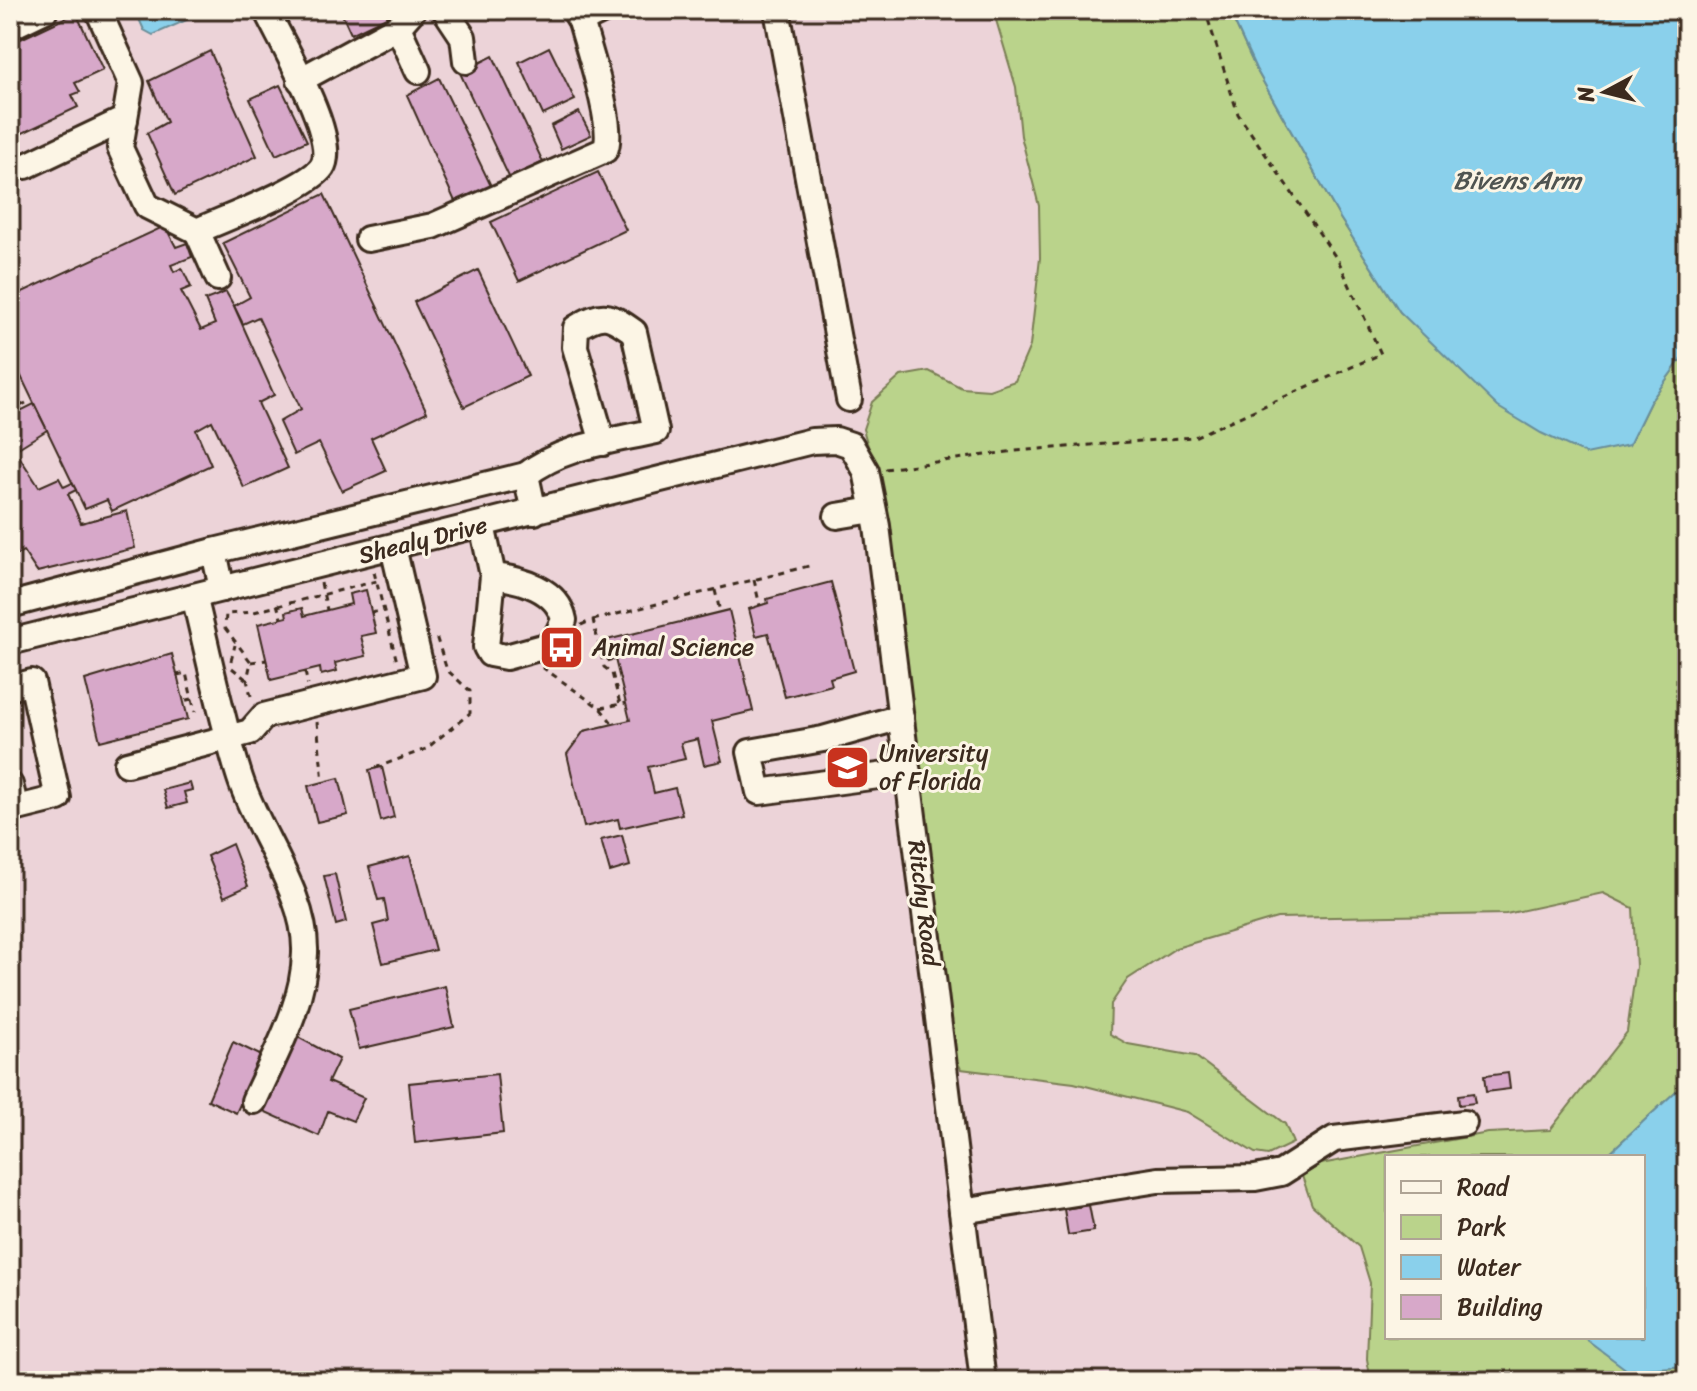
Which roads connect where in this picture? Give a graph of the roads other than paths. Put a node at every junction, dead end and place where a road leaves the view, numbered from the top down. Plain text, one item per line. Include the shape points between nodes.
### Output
1 (44, 10) edge
2 (98, 10) edge
3 (266, 10) edge
4 (445, 10) edge
5 (604, 10) edge
6 (777, 10) edge
7 (412, 15) edge
8 (578, 16) edge
9 (10, 27) edge
10 (466, 61) dead end
11 (418, 71) dead end
12 (300, 80) junction
13 (125, 119) junction
14 (26, 166) dead end
15 (197, 231) junction
16 (368, 239) dead end
17 (218, 278) dead end
18 (849, 399) dead end
19 (836, 440) joint
20 (603, 443) junction
21 (526, 475) junction
22 (873, 510) junction
23 (534, 512) junction
24 (837, 516) dead end
25 (482, 525) junction
26 (393, 547) junction
27 (214, 551) junction
28 (493, 576) junction
29 (222, 589) junction
30 (194, 596) junction
31 (10, 605) edge
32 (10, 642) edge
33 (10, 688) edge
34 (901, 717) junction
35 (230, 738) junction
36 (127, 764) dead end
37 (908, 772) junction
38 (10, 785) edge
39 (13, 809) edge
40 (254, 1101) dead end
41 (1464, 1123) dead end
42 (962, 1211) junction
43 (983, 1381) edge

1 - 9 street
2 - 13 street via 131,83
3 - 12 street
4 - 10 street via 463,37
5 - 8 street
6 - 18 street
7 - 11 street
7 - 12 street
8 - 16 street via 608,132 605,150 433,226
12 - 15 street via 327,143 321,168 302,183
13 - 14 street
13 - 15 street via 120,148 147,206
15 - 17 street
19 - 22 street, Ritchy Road via 851,445 866,471
19 - 23 street, Shealy Drive via 812,441
20 - 20 street via 656,431 634,332 613,316 594,317 576,328 575,347
20 - 21 street via 560,455
21 - 23 street
21 - 27 street
22 - 24 street
22 - 34 street, Ritchy Road
23 - 25 street, Shealy Drive
25 - 26 street, Shealy Drive
25 - 28 street
26 - 29 street, Shealy Drive
26 - 35 street via 423,676 264,716 250,732
27 - 29 street
27 - 31 street
28 - 28 street via 486,647 490,654 506,657 553,644 572,613 522,580
29 - 30 street, Shealy Drive
30 - 32 street, Shealy Drive
30 - 35 street
33 - 39 street via 32,682 58,798
34 - 37 street, Ritchy Road
34 - 37 street via 750,752 759,792
35 - 36 street
35 - 40 street via 256,821 301,911 305,951 295,1007
37 - 42 street, Ritchy Road
38 - 39 street
41 - 42 street via 1334,1139 1281,1173 1255,1178 1158,1180
42 - 43 street, Ritchy Road

